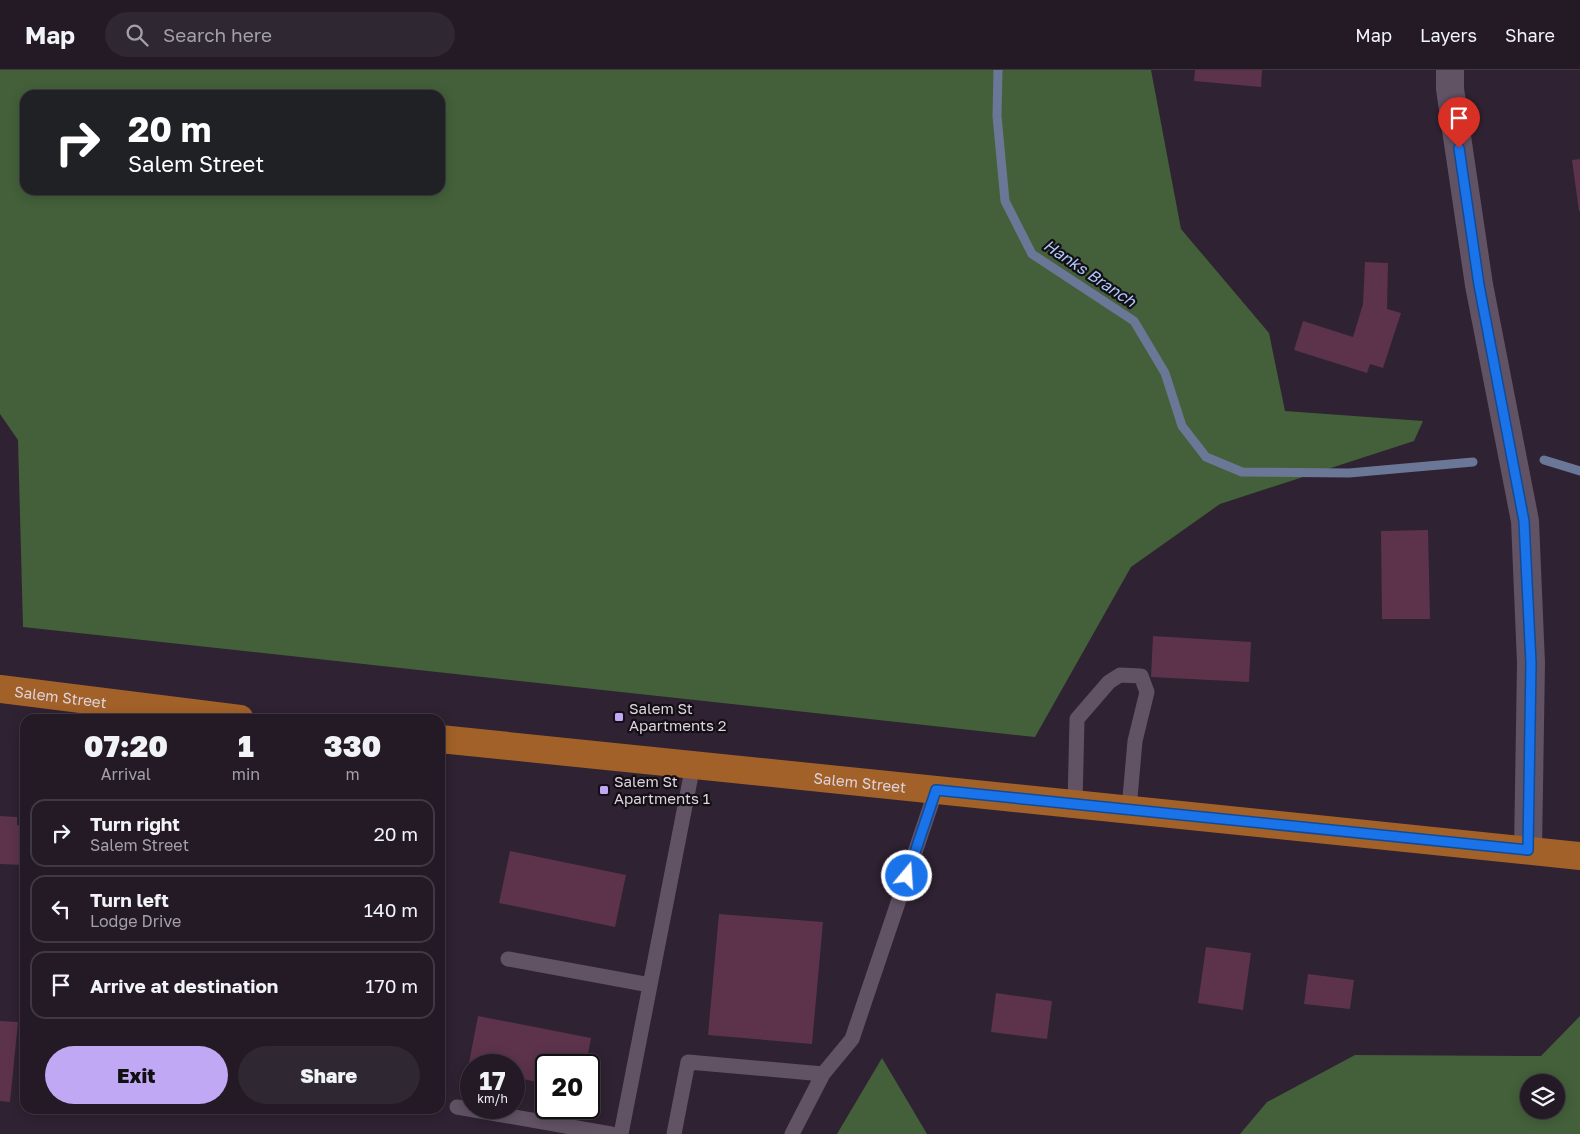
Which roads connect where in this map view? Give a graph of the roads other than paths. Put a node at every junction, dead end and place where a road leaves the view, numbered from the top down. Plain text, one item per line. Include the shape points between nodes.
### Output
1 (1450, 70) edge
2 (0, 689) edge
3 (200, 714) edge
4 (445, 740) edge
5 (693, 765) junction
6 (936, 790) junction
7 (1075, 804) junction
8 (1129, 809) junction
9 (1528, 850) junction
10 (1580, 856) edge
11 (508, 959) dead end
12 (650, 985) junction
13 (823, 1074) junction
14 (456, 1107) dead end
15 (611, 1134) edge
16 (621, 1134) edge
17 (674, 1134) edge
18 (792, 1134) edge

1 - 9 street via 1450,89 1479,285 1524,521 1531,663
2 - 3 main road, Salem Street
4 - 5 main road, Salem Street
5 - 6 main road, Salem Street
5 - 12 lane
6 - 7 main road, Salem Street
6 - 13 lane via 852,1039
7 - 8 main road, Salem Street
7 - 8 lane via 1077,719 1109,682 1120,675 1141,676 1147,692 1135,741
8 - 9 main road, Salem Street
9 - 10 main road, Salem Street
11 - 12 lane
12 - 16 lane
13 - 17 lane via 688,1062
13 - 18 lane
14 - 15 lane

